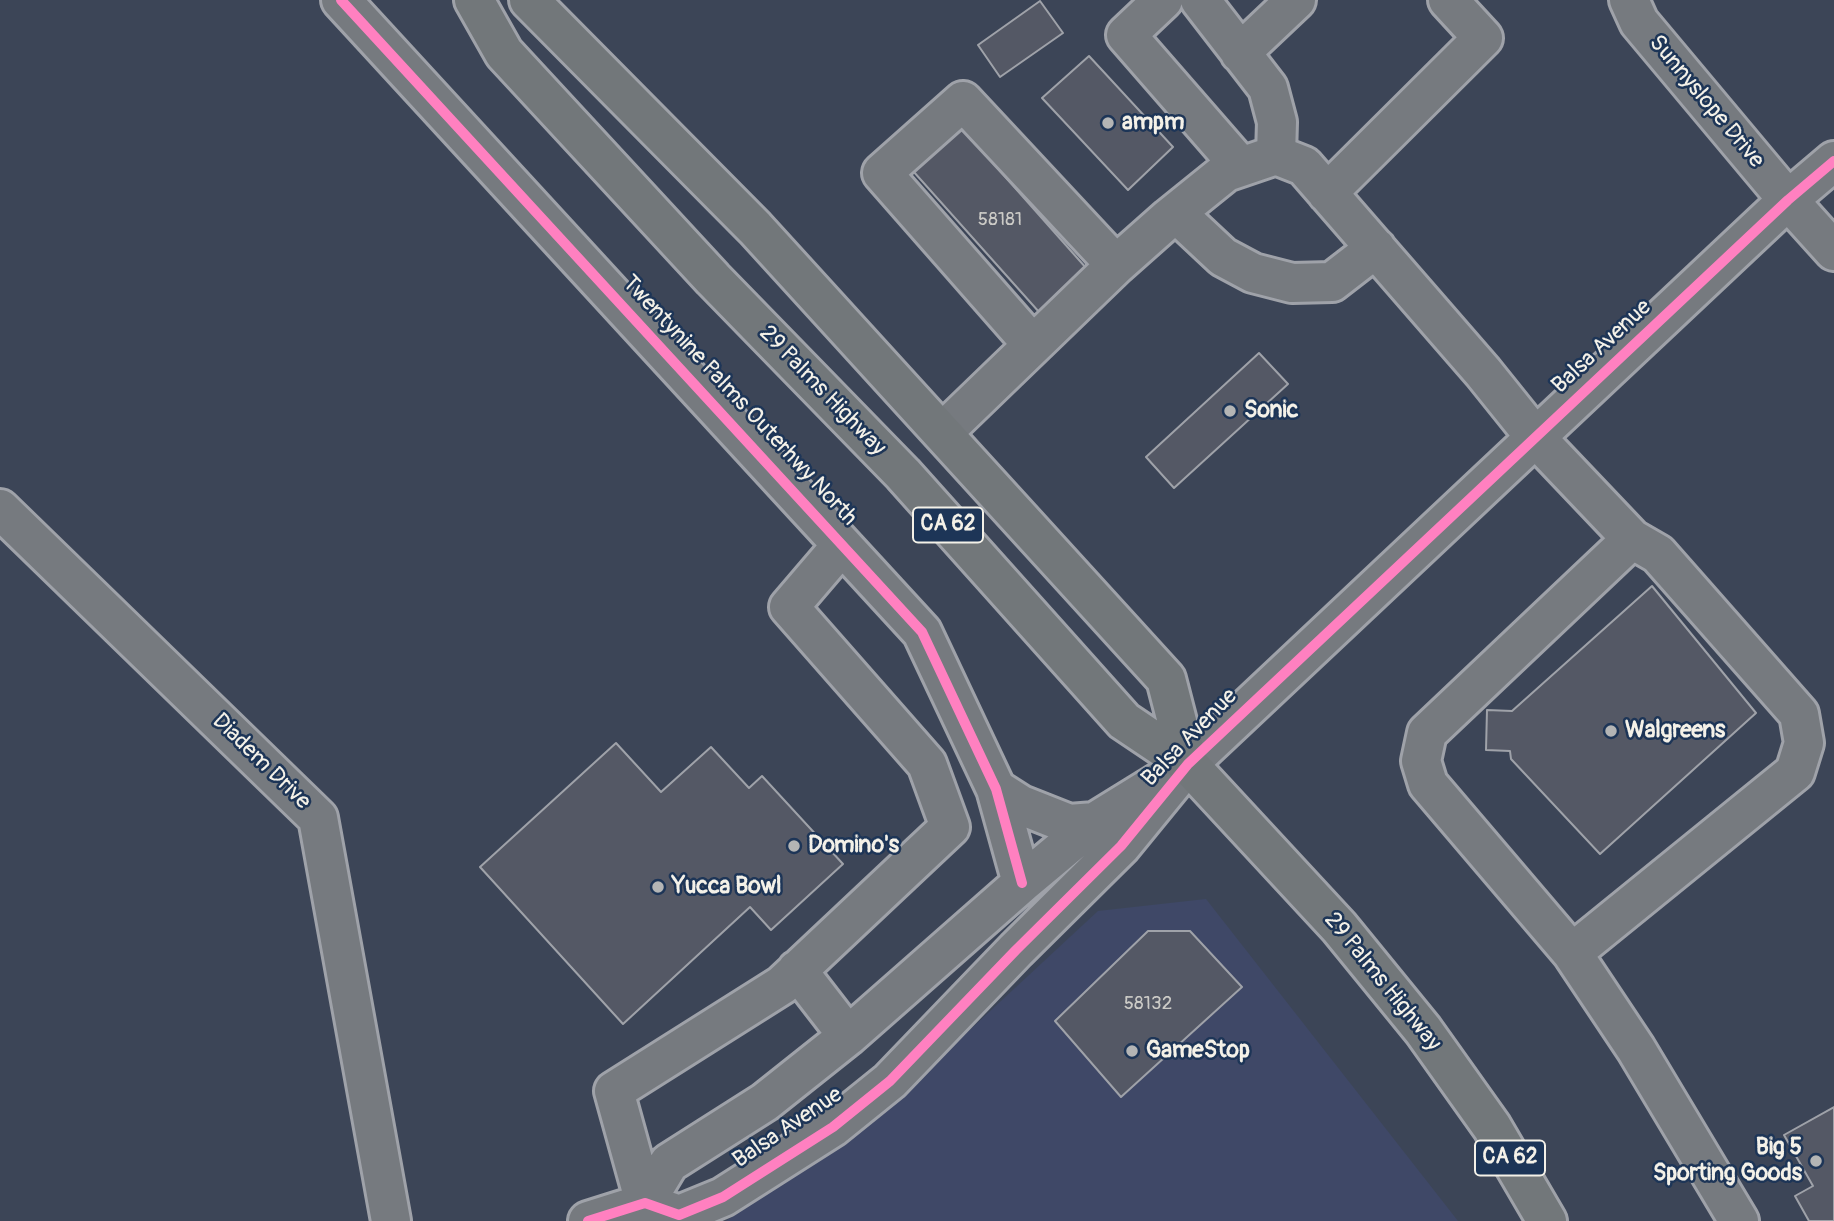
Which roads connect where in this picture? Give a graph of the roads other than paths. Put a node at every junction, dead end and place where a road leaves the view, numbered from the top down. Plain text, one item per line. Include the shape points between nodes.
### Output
1 (341, 0) edge
2 (474, 0) edge
3 (529, 0) edge
4 (1163, 0) edge
5 (1200, 0) edge
6 (1296, 0) edge
7 (1448, 0) edge
8 (1629, 0) edge
9 (1240, 53) junction
10 (1259, 161) junction
11 (1834, 161) edge
12 (1327, 193) junction
13 (1788, 200) junction
14 (1176, 213) junction
15 (1376, 248) junction
16 (1834, 251) edge
17 (1116, 265) junction
18 (1033, 345) junction
19 (943, 432) junction
20 (1536, 438) junction
21 (0, 509) edge
22 (1632, 539) junction
23 (842, 545) junction
24 (1188, 764) junction
25 (996, 789) junction
26 (1095, 822) junction
27 (1022, 883) junction
28 (1572, 953) junction
29 (797, 970) junction
30 (848, 1037) junction
31 (645, 1203) junction
32 (391, 1221) edge
33 (588, 1221) edge
34 (1547, 1221) edge
35 (1739, 1221) edge

1 - 23 street, Twentynine Palms Outerhwy North
2 - 24 main road, 29 Palms Highway / CA 62 via 504,53 902,474 1124,721
3 - 19 main road, 29 Palms Highway / CA 62 via 755,228
4 - 10 street via 1126,35
5 - 9 street
6 - 9 street
7 - 12 street via 1483,38
8 - 13 street, Sunnyslope Drive via 1639,22
9 - 10 street via 1268,88 1277,122
10 - 12 street via 1304,166
10 - 14 street via 1226,172
11 - 13 street, Balsa Avenue
12 - 15 street
13 - 16 street
13 - 20 street, Balsa Avenue
14 - 15 street via 1223,257 1292,284 1332,282
14 - 17 street
15 - 20 street
17 - 18 street
17 - 18 street via 963,100 882,173
18 - 19 street
19 - 24 main road, 29 Palms Highway / CA 62 via 1166,679
20 - 22 street
20 - 24 street, Balsa Avenue
21 - 32 street, Diadem Drive via 318,818
22 - 28 street via 1427,733 1421,761 1427,784
22 - 28 street via 1658,554 1798,714 1804,743 1795,772
23 - 25 street, Twentynine Palms Outerhwy North via 922,632
23 - 29 street via 789,607 927,764 950,827
24 - 26 street, Balsa Avenue
24 - 31 street, Balsa Avenue via 1121,846 890,1081 833,1126 723,1197 679,1215
24 - 34 main road, 29 Palms Highway / CA 62 via 1339,927 1423,1030 1492,1127
25 - 26 street via 1021,805 1069,824
25 - 27 street, Twentynine Palms Outerhwy North
26 - 27 street, Balsa Avenue
27 - 30 street, Balsa Avenue
28 - 35 street via 1636,1049
29 - 30 street
29 - 31 street via 782,985 614,1091
30 - 31 street, Balsa Avenue via 765,1102 669,1163
31 - 33 street

